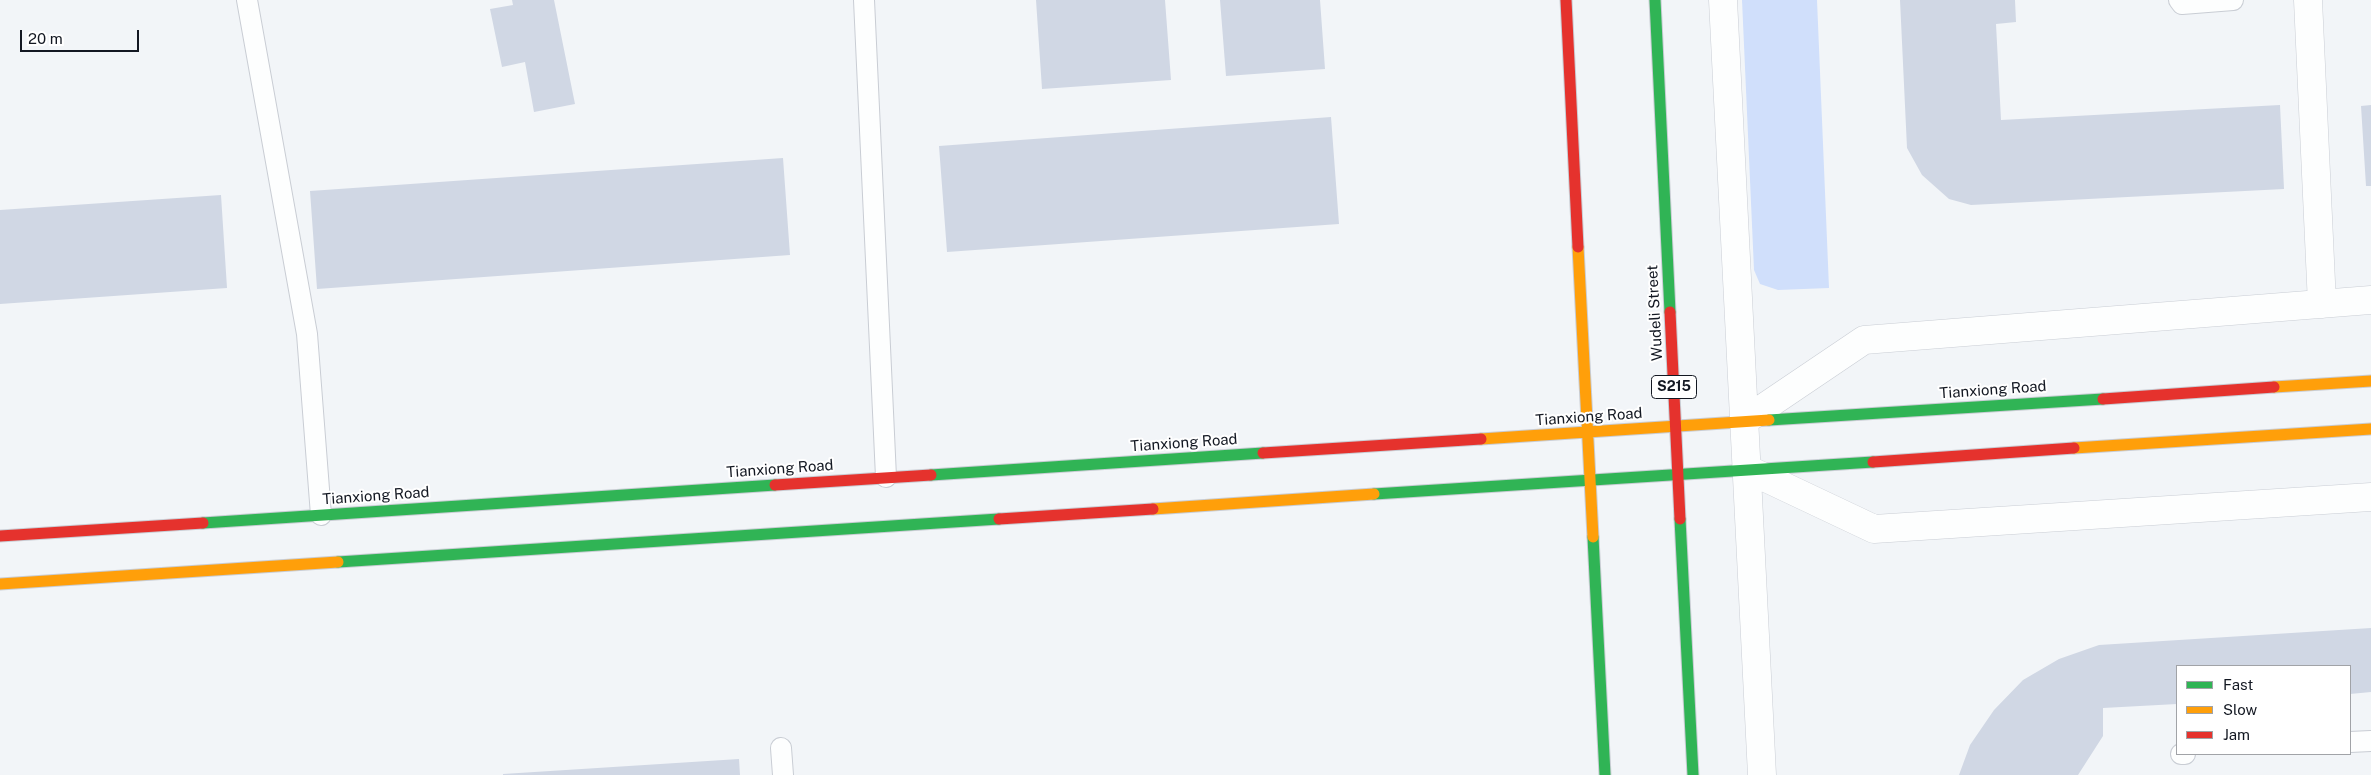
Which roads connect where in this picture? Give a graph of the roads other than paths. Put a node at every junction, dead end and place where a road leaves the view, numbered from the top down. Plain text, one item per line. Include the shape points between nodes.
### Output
1 (246, 0) edge
2 (864, 0) edge
3 (1566, 0) edge
4 (1655, 0) edge
5 (1723, 0) edge
6 (2179, 0) edge
7 (2233, 0) edge
8 (2308, 0) edge
9 (2371, 300) edge
10 (2322, 304) junction
11 (2371, 381) edge
12 (1744, 421) junction
13 (1676, 426) junction
14 (2371, 429) edge
15 (1587, 432) junction
16 (1747, 469) junction
17 (1678, 474) junction
18 (886, 478) junction
19 (1590, 480) junction
20 (2371, 497) edge
21 (321, 515) junction
22 (0, 536) edge
23 (0, 584) edge
24 (2371, 741) edge
25 (2351, 742) edge
26 (781, 748) dead end
27 (783, 775) edge
28 (1604, 775) edge
29 (1693, 775) edge
30 (1762, 775) edge

1 - 21 lane via 307,334
2 - 18 lane
3 - 15 main road
4 - 13 main road, Wudeli Street / S215
5 - 12 street
6 - 7 lane via 2182,4
8 - 10 street
9 - 10 street
10 - 12 street via 1864,340
11 - 12 main road, Tianxiong Road
12 - 13 main road, Tianxiong Road
12 - 16 street
13 - 15 main road, Tianxiong Road
13 - 17 main road, Wudeli Street / S215
14 - 16 main road
15 - 18 main road, Tianxiong Road
15 - 19 main road
16 - 17 main road
16 - 20 street via 1874,529
16 - 30 street
17 - 19 main road
17 - 29 main road, Wudeli Street / S215
18 - 21 main road, Tianxiong Road
19 - 23 main road
19 - 28 main road
21 - 22 main road, Tianxiong Road
24 - 25 lane
26 - 27 lane

